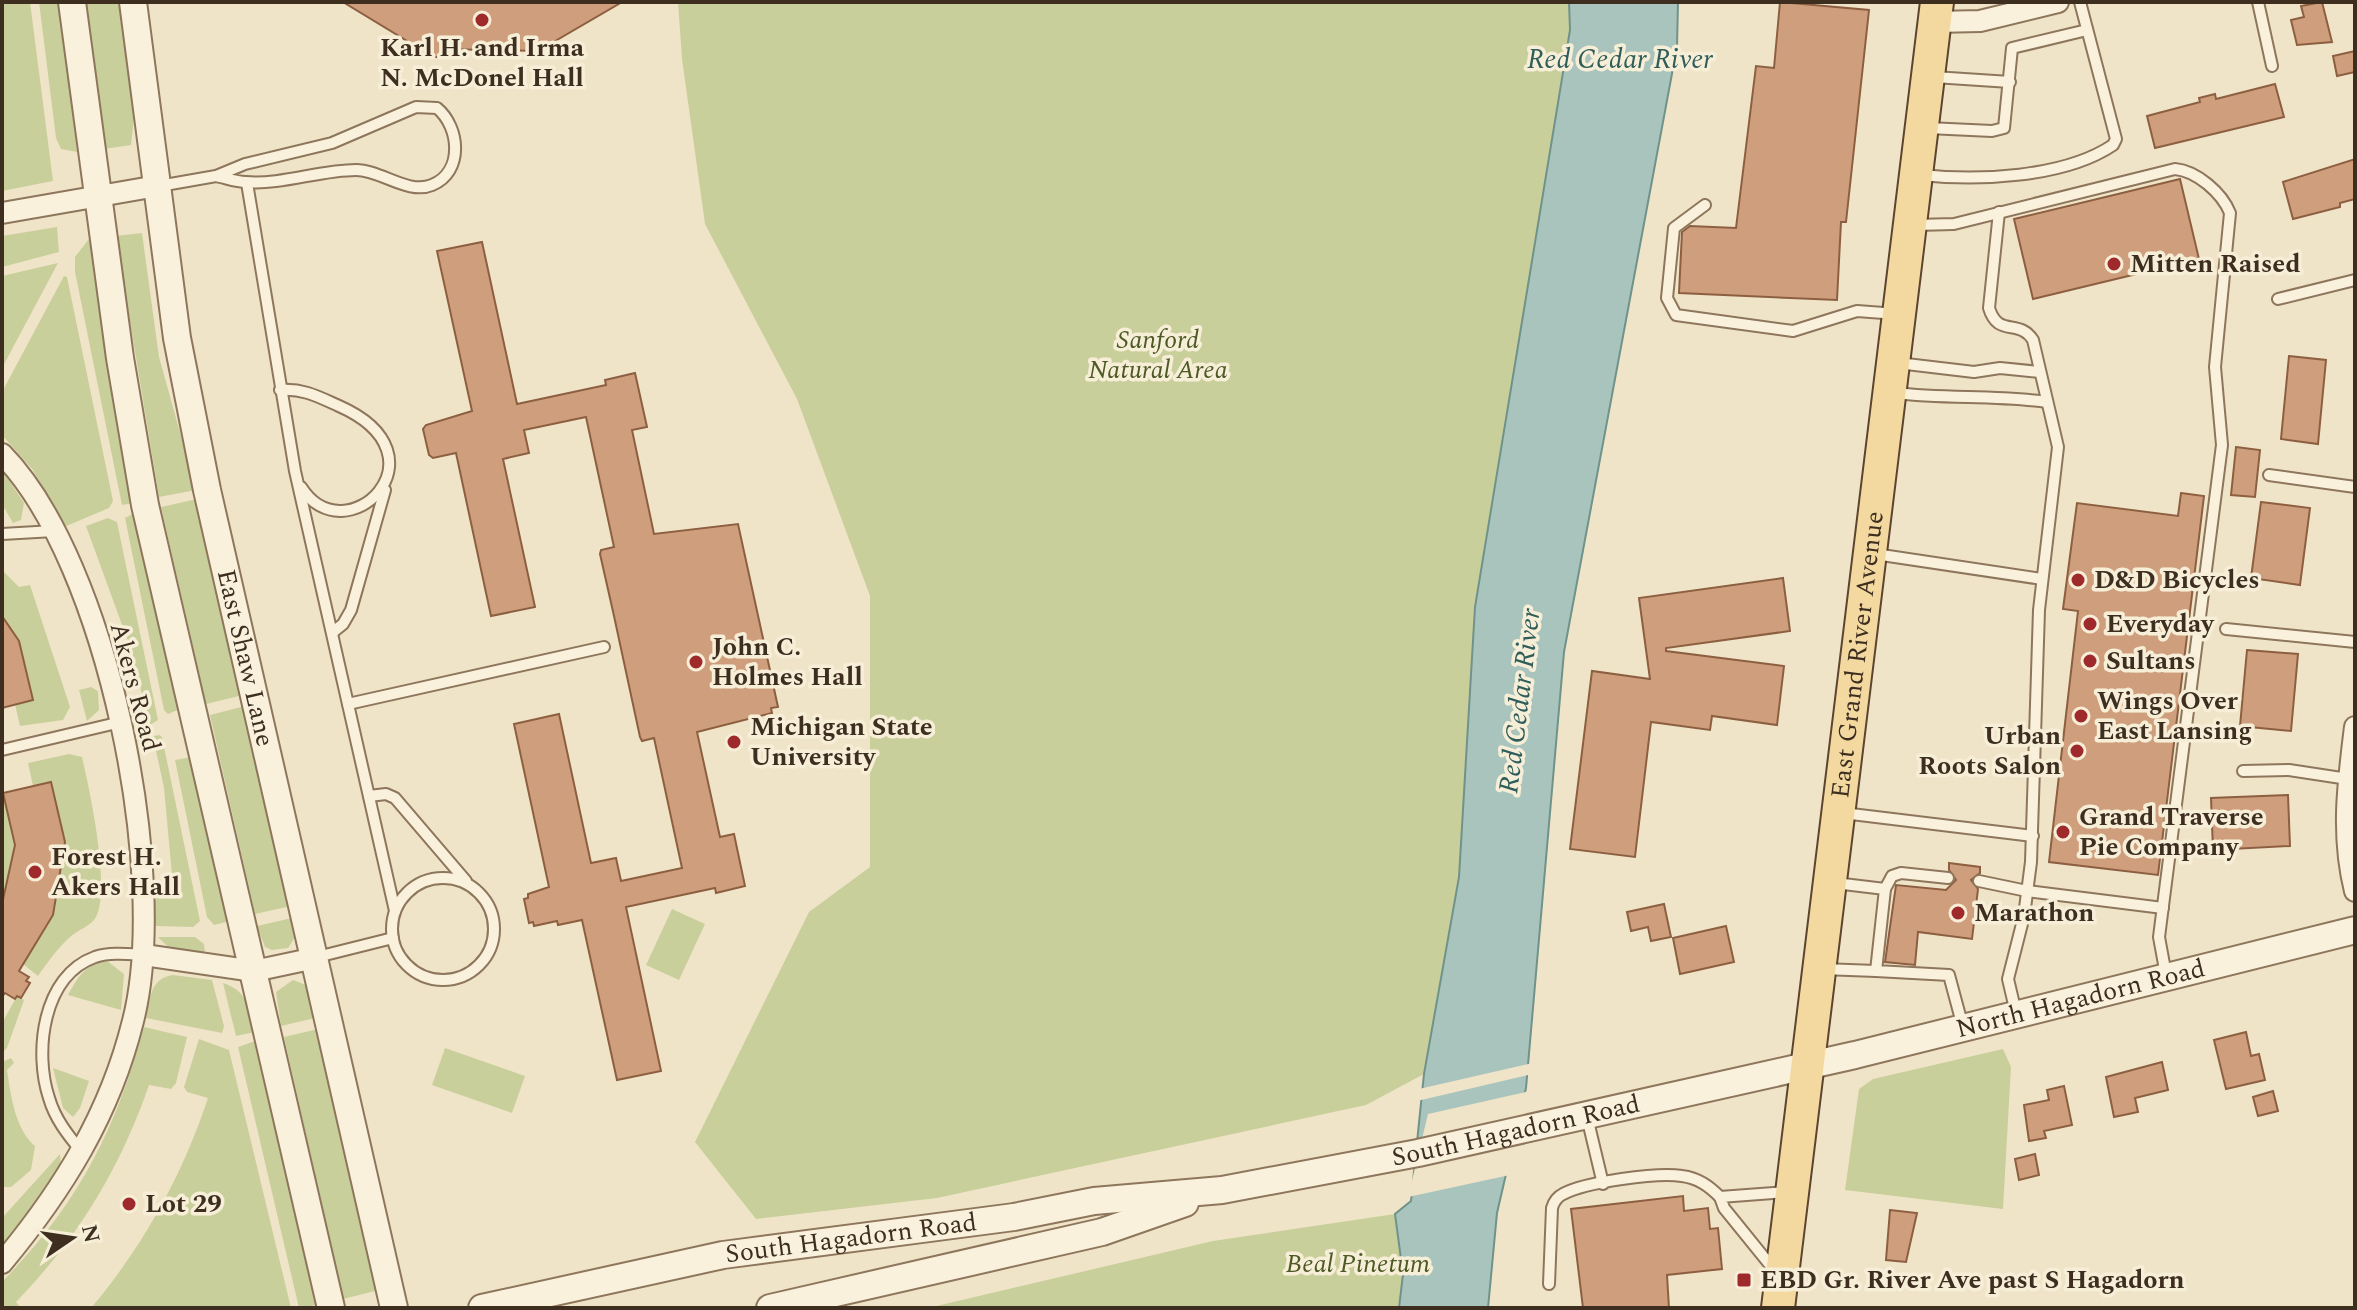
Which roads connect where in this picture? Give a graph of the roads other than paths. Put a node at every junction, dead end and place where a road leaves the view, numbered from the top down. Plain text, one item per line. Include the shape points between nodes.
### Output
1 (72, 2) edge
2 (133, 2) edge
3 (2058, 2) edge
4 (2080, 2) edge
5 (2258, 2) edge
6 (1936, 12) edge
7 (2087, 30) junction
8 (2272, 66) dead end
9 (1928, 77) junction
10 (2010, 82) junction
11 (1922, 127) junction
12 (1916, 175) junction
13 (216, 176) junction
14 (247, 183) junction
15 (157, 186) junction
16 (97, 193) junction
17 (1705, 205) dead end
18 (1999, 212) junction
19 (2, 213) edge
20 (1910, 224) junction
21 (2355, 280) edge
22 (2278, 299) dead end
23 (1899, 314) junction
24 (2040, 372) junction
25 (1891, 378) junction
26 (280, 390) junction
27 (2047, 402) junction
28 (2, 454) edge
29 (295, 471) junction
30 (2269, 475) dead end
31 (389, 476) junction
32 (2355, 487) edge
33 (54, 531) junction
34 (2, 534) edge
35 (1869, 553) junction
36 (2042, 579) junction
37 (2226, 629) dead end
38 (333, 632) junction
39 (2355, 642) edge
40 (604, 647) dead end
41 (348, 704) junction
42 (121, 722) junction
43 (2355, 727) edge
44 (2, 750) edge
45 (2243, 771) dead end
46 (2348, 779) junction
47 (369, 796) junction
48 (1837, 812) junction
49 (2033, 836) junction
50 (1948, 878) dead end
51 (1979, 881) dead end
52 (1829, 882) junction
53 (468, 883) junction
54 (1885, 889) junction
55 (2027, 891) junction
56 (2355, 891) edge
57 (2163, 908) junction
58 (395, 911) junction
59 (2355, 930) edge
60 (393, 938) junction
61 (144, 955) junction
62 (315, 958) junction
63 (1818, 969) junction
64 (254, 971) junction
65 (1876, 971) junction
66 (2166, 977) junction
67 (2016, 1015) junction
68 (1963, 1028) junction
69 (1807, 1066) junction
70 (1587, 1115) junction
71 (82, 1153) junction
72 (1603, 1184) junction
73 (1222, 1190) junction
74 (1793, 1191) junction
75 (1720, 1197) junction
76 (2, 1263) edge
77 (1549, 1284) dead end
78 (1780, 1294) edge
79 (331, 1308) edge
80 (394, 1308) edge
81 (482, 1308) edge
82 (770, 1308) edge

1 - 16 street
2 - 15 street, East Shaw Lane
3 - 6 street via 1980,21
4 - 7 lane
5 - 8 lane
6 - 9 main road, East Grand River Avenue
7 - 10 lane via 2012,48
7 - 12 lane via 2116,139 2113,145 2045,170 1960,179
9 - 10 lane
9 - 11 main road, East Grand River Avenue
10 - 11 lane via 2004,128
11 - 12 main road, East Grand River Avenue
12 - 20 main road, East Grand River Avenue
13 - 14 lane
13 - 14 lane via 341,140 416,107 437,108 453,130 454,159 431,186 412,187 357,170
13 - 15 lane
14 - 26 lane
15 - 16 street
15 - 62 street, East Shaw Lane via 177,338 207,490
16 - 19 street
16 - 64 street via 145,505
17 - 23 lane via 1674,228 1667,298 1676,315 1793,331 1857,311
18 - 20 lane via 1944,226
18 - 24 lane via 1989,308 1999,325 2028,332
18 - 57 lane via 2175,169 2197,176 2230,213 2215,367 2222,445
20 - 23 main road, East Grand River Avenue
21 - 22 lane
23 - 25 main road, East Grand River Avenue
24 - 25 lane via 2000,368
24 - 27 lane
25 - 27 lane via 1983,399
25 - 35 main road, East Grand River Avenue
26 - 29 lane
26 - 31 lane via 305,391 372,424 389,450
27 - 36 lane via 2058,447
28 - 33 street, Akers Road via 36,495
29 - 31 lane via 312,501 345,511 377,496
29 - 38 lane
30 - 32 lane
31 - 38 lane via 351,610
33 - 34 lane
33 - 42 street, Akers Road via 94,629
35 - 36 lane
35 - 48 main road, East Grand River Avenue
36 - 49 lane
37 - 39 lane
38 - 41 lane
40 - 41 lane
41 - 47 lane
42 - 44 lane
42 - 61 street, Akers Road via 139,828
43 - 46 street
45 - 46 lane via 2289,770
46 - 56 street via 2345,840
47 - 53 lane via 395,798
47 - 58 lane
48 - 49 lane
48 - 52 main road, East Grand River Avenue
49 - 55 lane
50 - 54 lane via 1901,873 1892,876
51 - 55 lane
52 - 54 lane
52 - 63 main road, East Grand River Avenue
53 - 58 lane via 431,878 409,890
53 - 60 lane via 489,903 495,925 491,949 476,968 454,979 430,979 401,959
54 - 65 lane
55 - 57 lane
55 - 67 lane via 2008,979
57 - 66 lane via 2159,937
58 - 60 lane
59 - 66 street, North Hagadorn Road
60 - 62 lane
61 - 64 street
61 - 71 street, Akers Road via 124,1056
61 - 71 lane via 111,954 84,962 64,982 46,1023 42,1063 50,1101
62 - 64 street
62 - 80 street, East Shaw Lane
63 - 65 lane
63 - 69 main road, East Grand River Avenue
64 - 79 street
65 - 68 lane via 1949,975
66 - 67 street, North Hagadorn Road
67 - 68 street, North Hagadorn Road
68 - 69 street, North Hagadorn Road
69 - 70 street, South Hagadorn Road
69 - 74 main road, East Grand River Avenue
70 - 72 lane
70 - 73 street, South Hagadorn Road
71 - 76 street, Akers Road
72 - 75 lane via 1682,1175 1706,1183
72 - 77 lane via 1555,1199
73 - 81 street, South Hagadorn Road via 1094,1201 1014,1217 723,1255
73 - 82 street, South Hagadorn Road via 1102,1232
74 - 75 lane
74 - 78 main road, East Grand River Avenue
75 - 78 lane

